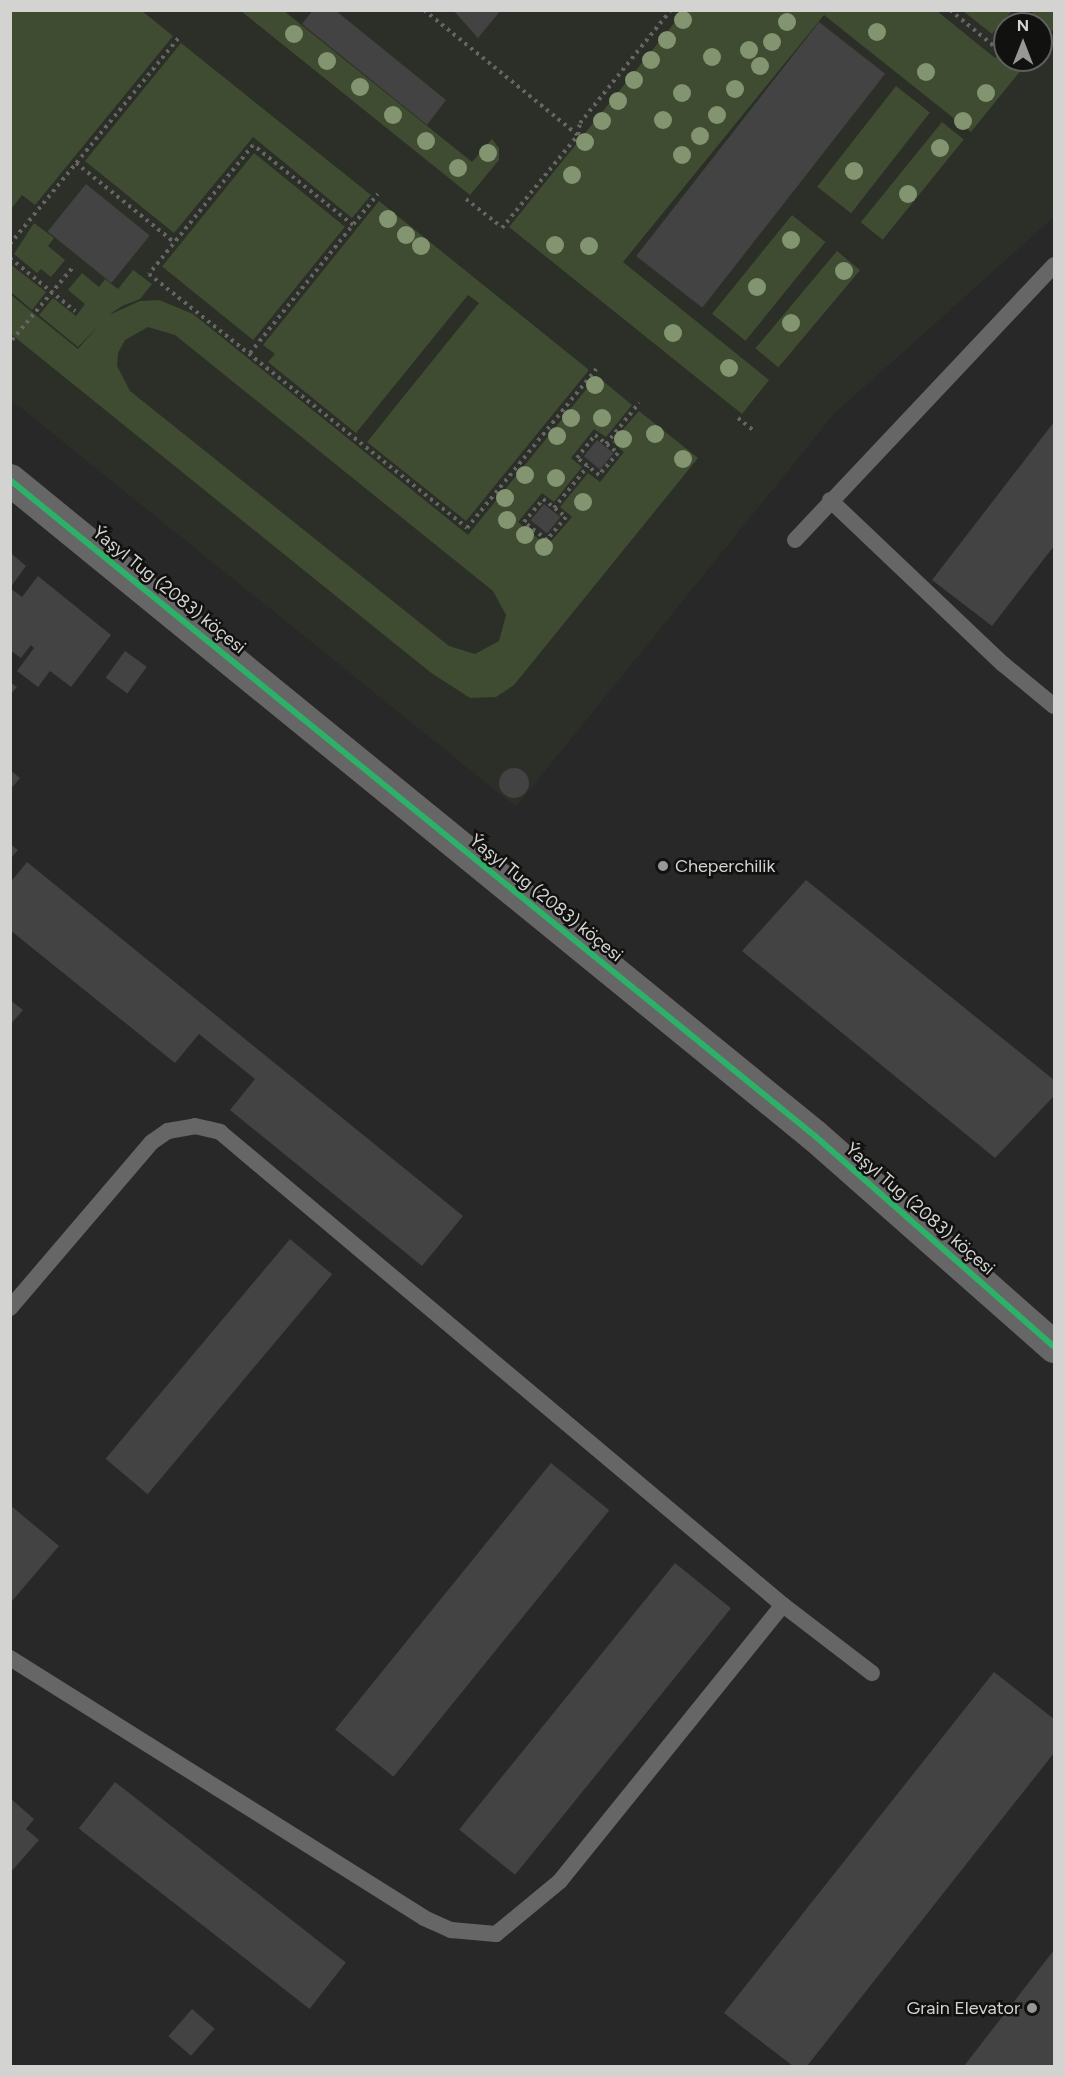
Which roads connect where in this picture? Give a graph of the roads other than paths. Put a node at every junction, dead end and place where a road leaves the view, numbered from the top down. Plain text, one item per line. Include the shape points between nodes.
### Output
1 (1054, 265) edge
2 (10, 480) edge
3 (831, 500) junction
4 (795, 540) dead end
5 (1054, 706) edge
6 (10, 1308) edge
7 (1054, 1347) edge
8 (783, 1605) junction
9 (10, 1658) edge
10 (872, 1672) dead end

1 - 3 lane
2 - 7 street, Ýaşyl Tug (2083) köçesi via 815,1137
3 - 4 lane
3 - 5 lane via 1003,664
6 - 8 lane via 152,1142 168,1131 195,1126 220,1132
8 - 9 lane via 560,1881 496,1934 451,1930 424,1918
8 - 10 lane

